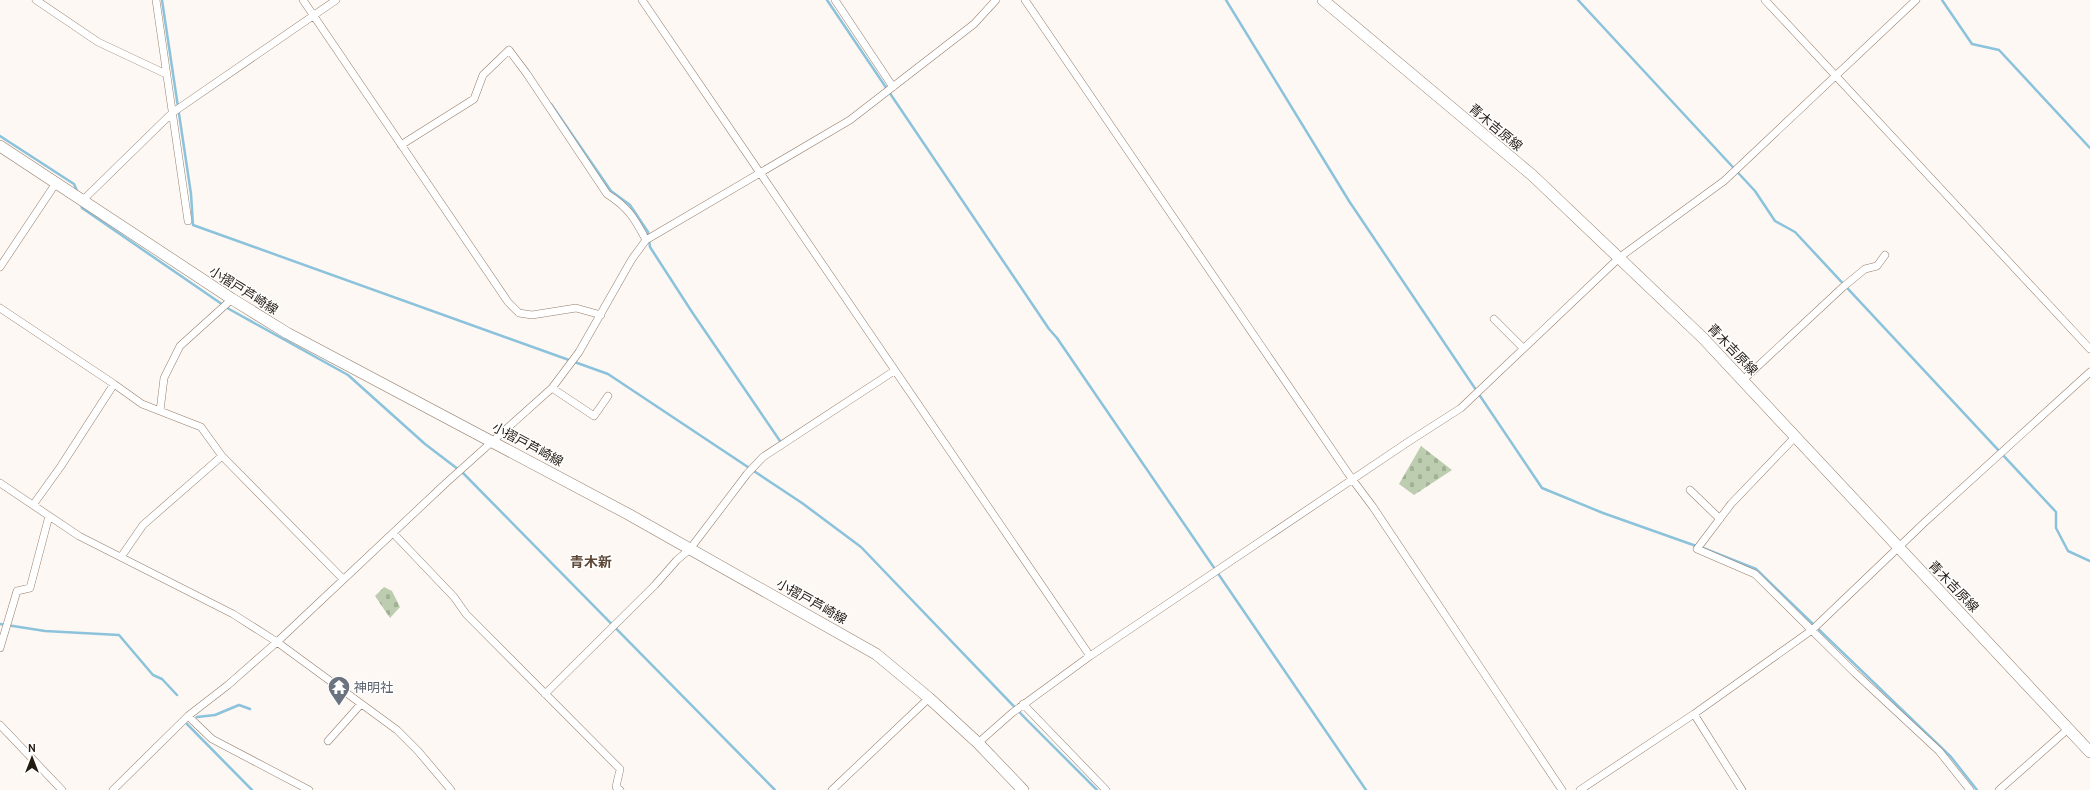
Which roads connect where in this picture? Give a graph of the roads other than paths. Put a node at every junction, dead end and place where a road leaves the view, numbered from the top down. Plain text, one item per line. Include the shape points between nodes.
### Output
1 (36, 0) edge
2 (156, 0) edge
3 (303, 0) edge
4 (336, 0) edge
5 (642, 0) edge
6 (834, 0) edge
7 (996, 0) edge
8 (1025, 0) edge
9 (1323, 0) edge
10 (1765, 0) edge
11 (1916, 0) edge
12 (313, 15) junction
13 (166, 74) junction
14 (1836, 75) junction
15 (894, 87) junction
16 (172, 113) junction
17 (401, 145) junction
18 (0, 146) edge
19 (760, 172) junction
20 (56, 183) junction
21 (83, 200) junction
22 (188, 221) dead end
23 (646, 240) junction
24 (1885, 255) dead end
25 (1620, 257) junction
26 (0, 266) edge
27 (232, 300) junction
28 (0, 308) edge
29 (601, 315) junction
30 (1494, 319) dead end
31 (1523, 348) junction
32 (2090, 349) edge
33 (894, 371) junction
34 (2090, 372) edge
35 (1743, 380) junction
36 (114, 384) junction
37 (552, 388) junction
38 (608, 396) dead end
39 (160, 411) junction
40 (1796, 436) junction
41 (492, 441) junction
42 (222, 456) junction
43 (1352, 479) junction
44 (0, 483) edge
45 (1690, 490) dead end
46 (32, 505) junction
47 (49, 516) junction
48 (1720, 519) junction
49 (393, 533) junction
50 (1898, 548) junction
51 (690, 549) junction
52 (121, 557) junction
53 (343, 579) junction
54 (1812, 630) junction
55 (277, 642) junction
56 (0, 648) edge
57 (1090, 656) junction
58 (545, 694) junction
59 (929, 698) junction
60 (361, 704) junction
61 (1023, 704) junction
62 (1694, 714) junction
63 (188, 716) junction
64 (0, 725) edge
65 (2068, 729) junction
66 (328, 741) dead end
67 (978, 743) junction
68 (2090, 752) edge
69 (447, 789) edge
70 (62, 790) edge
71 (113, 790) edge
72 (309, 790) edge
73 (620, 790) edge
74 (832, 790) edge
75 (1023, 790) edge
76 (1106, 790) edge
77 (1562, 790) edge
78 (1580, 790) edge
79 (1742, 790) edge
80 (1970, 790) edge
81 (1999, 790) edge

1 - 13 street via 98,42
2 - 13 street
3 - 12 street
4 - 12 street
5 - 19 street
6 - 15 street
7 - 15 street via 974,24
8 - 43 street
9 - 25 main road, 青木吉原線 via 1532,175
10 - 14 street
11 - 14 street
12 - 16 street
12 - 17 street
13 - 16 street
14 - 25 street via 1724,181
14 - 32 street
15 - 19 street via 850,120
16 - 21 street
16 - 22 street
17 - 23 street via 474,99 483,75 509,50 607,194 632,214
17 - 29 street via 508,302 519,313 532,315 576,308
18 - 20 main road, 小摺戸芦崎線
19 - 23 street
19 - 33 street
20 - 21 main road, 小摺戸芦崎線
20 - 26 street
21 - 27 main road, 小摺戸芦崎線
23 - 29 street via 632,259
24 - 35 street via 1877,266 1865,269 1843,287
25 - 31 street
25 - 35 main road, 青木吉原線
27 - 39 street via 180,346 164,378
27 - 41 main road, 小摺戸芦崎線 via 287,333
28 - 36 street
29 - 37 street via 579,352
30 - 31 street
31 - 43 street via 1461,408
33 - 51 street via 763,457
33 - 57 street
34 - 50 street
35 - 40 main road, 青木吉原線
36 - 39 street via 142,404
36 - 46 street via 61,466
37 - 38 street via 594,416
37 - 41 street
39 - 42 street via 201,427
40 - 48 street via 1731,504
40 - 50 main road, 青木吉原線
41 - 49 street
41 - 51 main road, 小摺戸芦崎線
42 - 52 street via 143,525
42 - 53 street
43 - 57 street
43 - 77 street
44 - 46 street
45 - 48 street
46 - 47 street
47 - 52 street via 79,536
47 - 56 street via 30,588 17,591
48 - 54 street via 1697,549 1755,574
49 - 53 street
49 - 58 street via 454,597 466,614
50 - 54 street
50 - 65 main road, 青木吉原線
51 - 58 street
51 - 59 main road, 小摺戸芦崎線 via 876,654
52 - 55 street via 233,614
53 - 55 street
54 - 62 street
54 - 80 street via 1939,751
55 - 60 street
55 - 63 street
57 - 61 street
58 - 73 street via 620,769 616,787
59 - 67 main road, 小摺戸芦崎線
59 - 74 street
60 - 66 street
60 - 69 street via 397,730 418,751
61 - 67 street
61 - 76 street
62 - 78 street
62 - 79 street
63 - 71 street
63 - 72 street via 212,739
64 - 70 street
65 - 68 main road, 青木吉原線
65 - 81 street
67 - 75 main road, 小摺戸芦崎線

